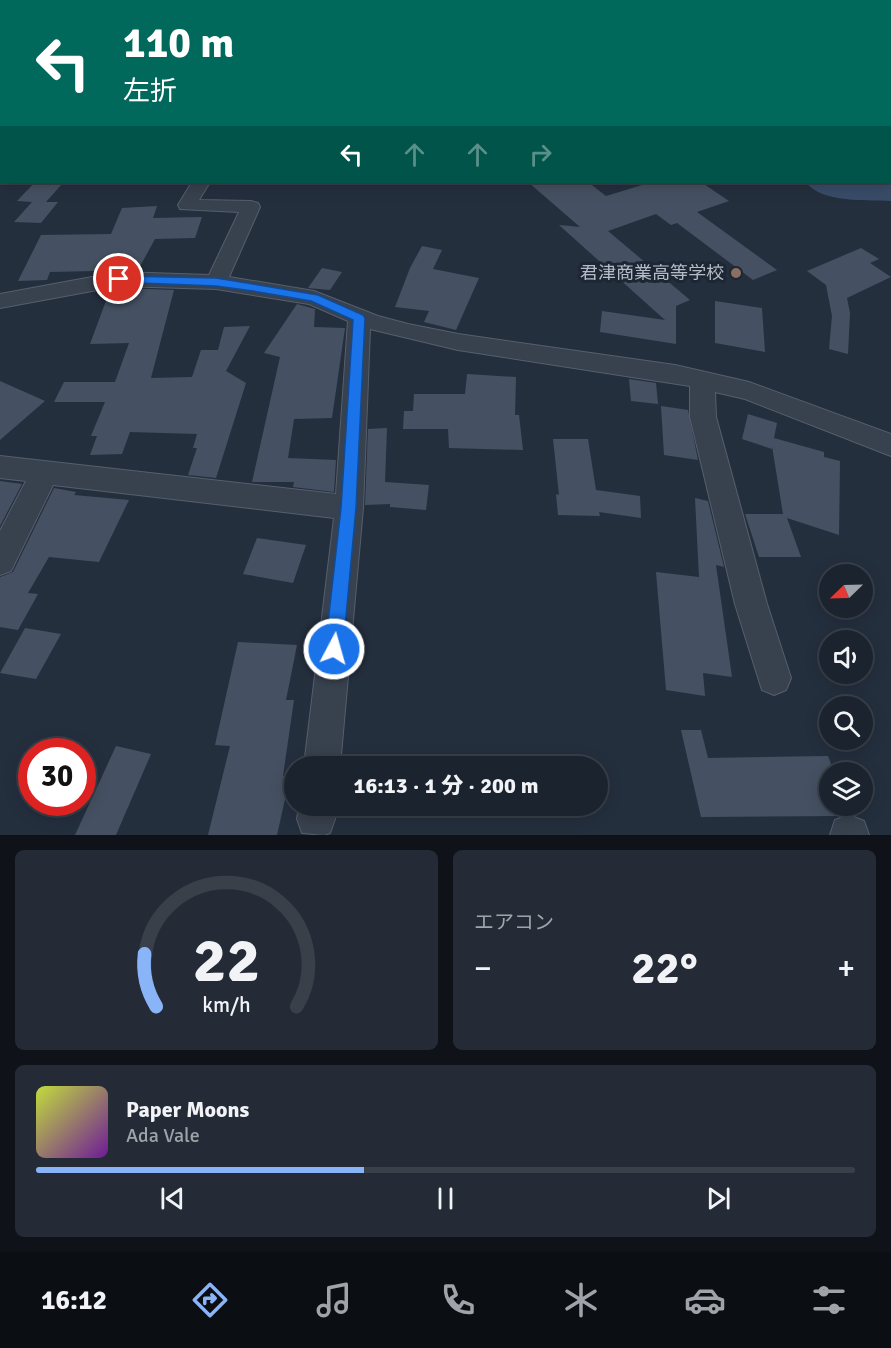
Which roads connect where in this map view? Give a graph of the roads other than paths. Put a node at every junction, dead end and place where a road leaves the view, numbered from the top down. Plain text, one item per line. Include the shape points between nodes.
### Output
1 (200, 183) edge
2 (216, 282) junction
3 (0, 301) edge
4 (359, 318) junction
5 (702, 380) junction
6 (891, 445) edge
7 (0, 467) edge
8 (44, 474) junction
9 (349, 508) junction
10 (0, 561) edge
11 (774, 678) dead end
12 (323, 756) edge

1 - 2 street via 187,205 251,207
2 - 3 street via 119,279
2 - 4 street via 314,298
4 - 5 street via 458,342
4 - 9 street
5 - 6 street via 749,391
5 - 11 street via 703,417
7 - 8 street
8 - 9 street
8 - 10 street
9 - 12 street

